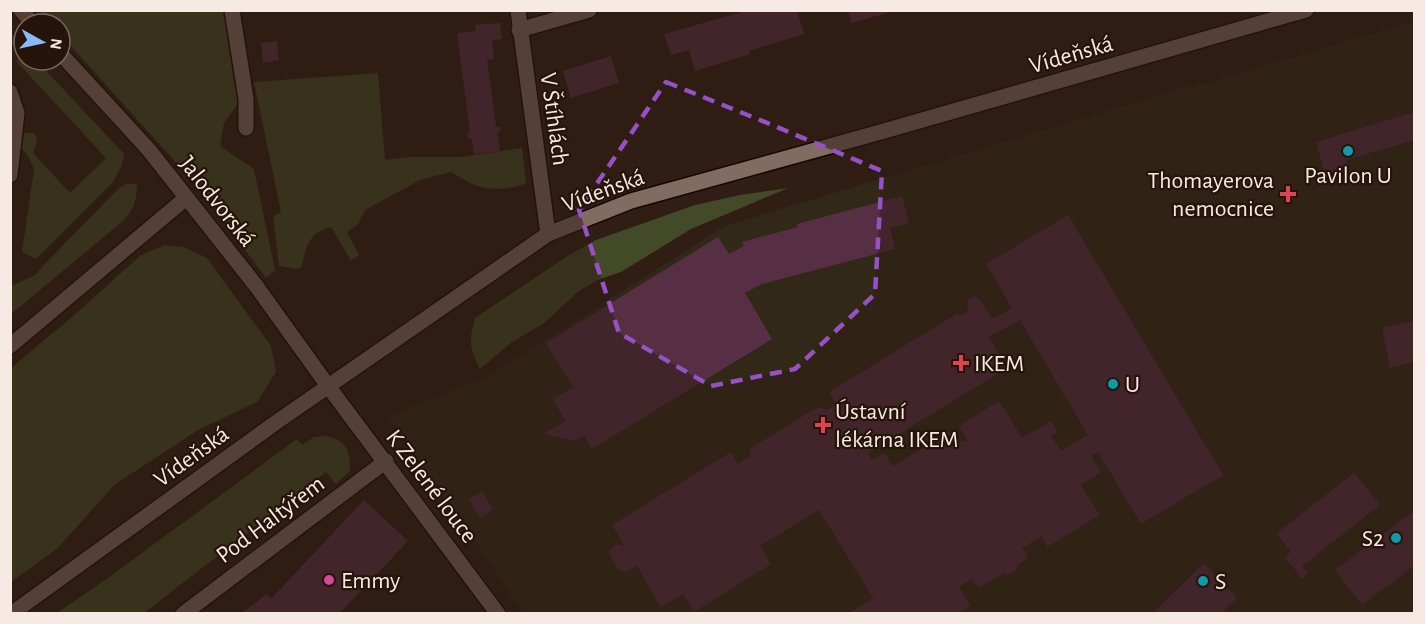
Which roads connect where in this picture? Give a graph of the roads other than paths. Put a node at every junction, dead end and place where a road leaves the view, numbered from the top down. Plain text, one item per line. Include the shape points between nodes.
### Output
1 (232, 10) edge
2 (518, 10) edge
3 (589, 10) edge
4 (1306, 10) edge
5 (519, 30) junction
6 (72, 66) edge
7 (10, 92) edge
8 (246, 128) dead end
9 (10, 176) edge
10 (186, 198) junction
11 (548, 234) junction
12 (10, 346) edge
13 (328, 386) junction
14 (386, 461) junction
15 (10, 614) edge
16 (183, 614) edge
17 (498, 614) edge

1 - 8 street via 246,99
2 - 5 street, V Štíhlách
3 - 5 street
4 - 11 street, Vídeňská via 631,201
5 - 11 street, V Štíhlách
6 - 10 street, Jalodvorská via 149,150
7 - 9 street via 17,113
10 - 12 street
10 - 13 street, Jalodvorská via 257,287
11 - 13 street, Vídeňská
13 - 14 street, K Zelené louce
13 - 15 street, Vídeňská
14 - 16 street, Pod Haltýřem
14 - 17 street, K Zelené louce

